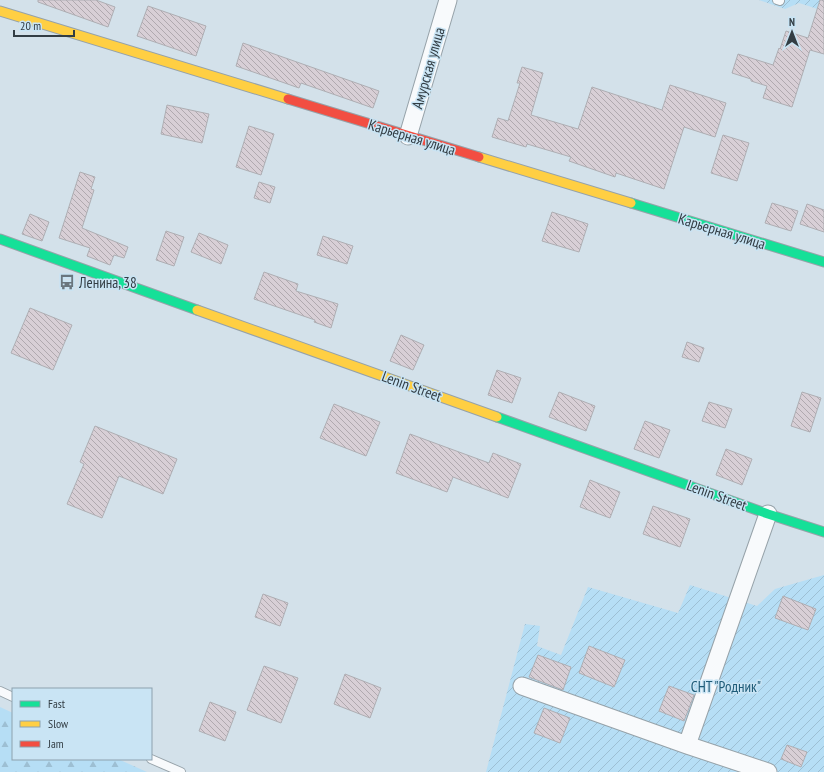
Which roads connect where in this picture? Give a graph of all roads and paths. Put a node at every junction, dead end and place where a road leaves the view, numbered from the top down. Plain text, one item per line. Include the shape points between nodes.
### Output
1 (448, 0) edge
2 (0, 11) edge
3 (408, 136) junction
4 (0, 240) edge
5 (824, 262) edge
6 (768, 514) junction
7 (824, 532) edge
8 (522, 686) dead end
9 (0, 691) edge
10 (12, 697) edge
11 (687, 745) junction
12 (152, 759) edge
13 (181, 772) edge
14 (768, 772) edge

1 - 3 street, Амурская улица
2 - 3 street, Карьерная улица
3 - 5 street, Карьерная улица
4 - 6 street, Lenin Street
6 - 7 street, Lenin Street
6 - 11 street
8 - 11 street
9 - 10 lane
11 - 14 street
12 - 13 lane

